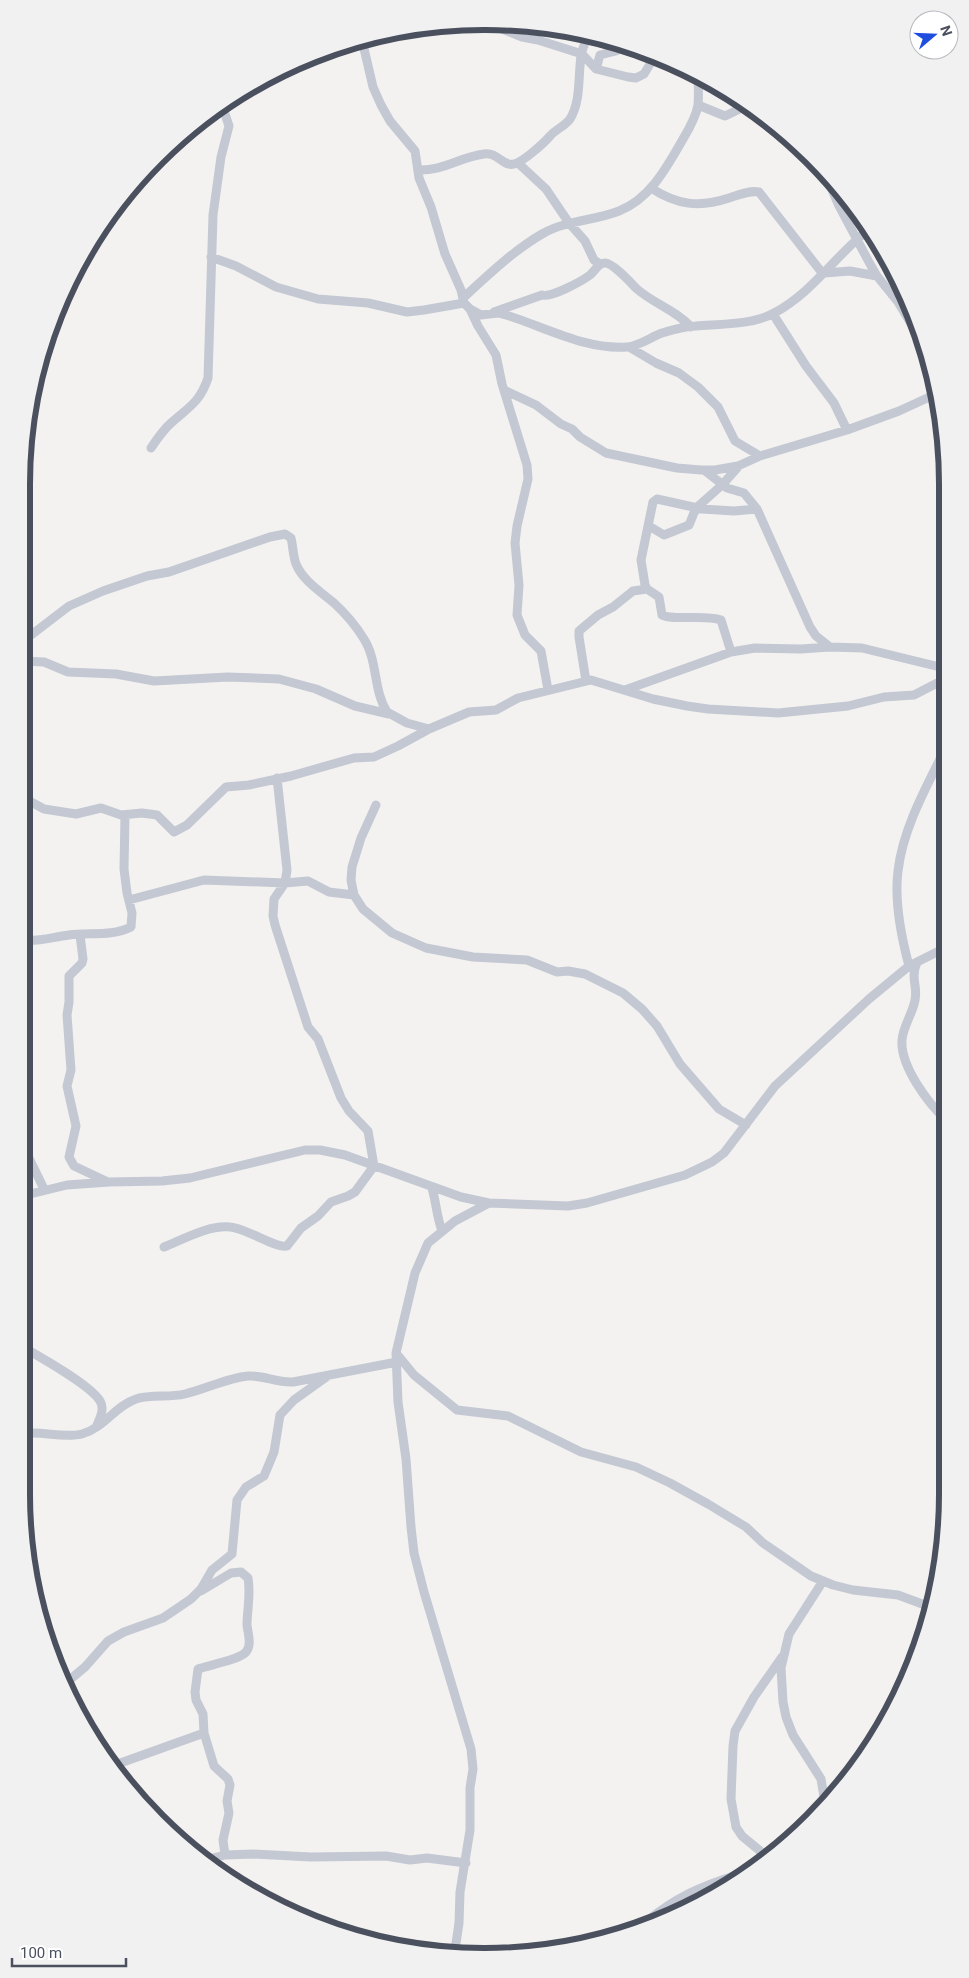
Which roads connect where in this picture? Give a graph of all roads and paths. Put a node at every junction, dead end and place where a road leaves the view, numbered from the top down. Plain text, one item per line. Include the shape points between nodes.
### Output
1 (506, 31) edge
2 (586, 42) edge
3 (364, 46) edge
4 (617, 50) edge
5 (582, 54) junction
6 (651, 62) edge
7 (596, 69) junction
8 (698, 83) edge
9 (698, 105) junction
10 (738, 108) edge
11 (224, 113) edge
12 (518, 163) junction
13 (418, 170) junction
14 (651, 188) junction
15 (836, 197) edge
16 (569, 223) junction
17 (863, 234) edge
18 (856, 240) junction
19 (844, 253) junction
20 (211, 257) junction
21 (600, 264) junction
22 (855, 272) junction
23 (824, 274) junction
24 (877, 276) junction
25 (895, 291) edge
26 (892, 295) junction
27 (466, 303) junction
28 (492, 313) junction
29 (773, 314) junction
30 (907, 319) edge
31 (690, 327) junction
32 (629, 347) junction
33 (504, 390) junction
34 (930, 397) edge
35 (847, 430) junction
36 (151, 448) dead end
37 (760, 456) junction
38 (738, 466) junction
39 (704, 470) junction
40 (722, 485) junction
41 (696, 508) junction
42 (757, 509) junction
43 (649, 526) junction
44 (647, 590) junction
45 (30, 636) edge
46 (816, 636) junction
47 (830, 647) junction
48 (815, 648) junction
49 (731, 652) junction
50 (30, 662) edge
51 (939, 667) edge
52 (586, 681) junction
53 (939, 682) edge
54 (548, 690) junction
55 (625, 690) junction
56 (388, 714) junction
57 (429, 729) junction
58 (939, 762) edge
59 (277, 778) junction
60 (30, 801) edge
61 (376, 805) dead end
62 (125, 814) junction
63 (286, 883) junction
64 (354, 895) junction
65 (129, 900) junction
66 (80, 935) junction
67 (30, 940) edge
68 (939, 951) edge
69 (913, 964) junction
70 (939, 1112) edge
71 (746, 1125) junction
72 (30, 1162) edge
73 (374, 1166) junction
74 (109, 1182) junction
75 (432, 1188) junction
76 (44, 1189) junction
77 (30, 1193) edge
78 (489, 1203) junction
79 (442, 1231) junction
80 (164, 1247) dead end
81 (30, 1352) edge
82 (396, 1358) junction
83 (330, 1375) junction
84 (96, 1428) junction
85 (30, 1434) edge
86 (823, 1581) junction
87 (196, 1594) junction
88 (925, 1605) edge
89 (783, 1656) junction
90 (70, 1679) edge
91 (204, 1733) junction
92 (119, 1763) edge
93 (824, 1795) edge
94 (763, 1853) edge
95 (225, 1856) junction
96 (214, 1858) edge
97 (466, 1863) junction
98 (725, 1879) edge
99 (659, 1912) edge
100 (455, 1947) edge

1 - 5 street
2 - 5 street
3 - 13 street via 380,105 413,147
4 - 7 street via 600,55
5 - 7 street
5 - 12 street via 573,114 566,124
6 - 7 street via 636,78
8 - 9 street
9 - 10 street via 725,116
9 - 14 street via 687,133
11 - 20 street via 229,126 218,175
12 - 13 street via 508,164 495,154 484,154 436,170
12 - 16 street via 546,189
13 - 27 street via 445,254
14 - 16 street via 630,206 617,212
14 - 23 street via 680,203 724,200 759,192
15 - 18 street
16 - 21 street
16 - 27 street via 542,234 508,257
17 - 18 street
18 - 19 street
18 - 24 street
19 - 22 street via 849,268
19 - 23 street
20 - 27 street via 276,287 318,299 368,303 407,312
20 - 36 street via 208,378 194,405 172,422
21 - 28 street via 589,276 558,292
21 - 31 street via 613,266 638,290 678,315
22 - 23 street
22 - 24 street
23 - 29 street
24 - 26 street
25 - 26 street
26 - 30 street
27 - 28 street via 481,315
27 - 33 street via 496,355
28 - 32 street via 526,321 572,339
29 - 31 street via 752,320
29 - 35 street via 834,403
31 - 32 street via 664,332
32 - 37 street via 698,387 718,407 735,440
33 - 39 street via 536,405 606,453 677,468
33 - 54 street via 528,472 515,543 518,615 525,635 541,651
34 - 35 street
35 - 37 street
37 - 38 street
38 - 39 street
38 - 40 street
39 - 40 street
40 - 41 street
40 - 42 street via 744,494
41 - 42 street
41 - 43 street via 689,525 675,532 664,535
41 - 43 street via 658,498 653,502
42 - 46 street
43 - 44 street via 641,560
44 - 49 street via 659,597 664,616 721,620
44 - 52 street via 633,591 579,631
45 - 56 street via 69,606 103,591 285,534 291,538 296,565 364,639
46 - 47 street
46 - 48 street
47 - 48 street
47 - 51 street via 862,648
48 - 49 street via 755,648
49 - 55 street
50 - 56 street via 44,662 68,672 116,674 154,681 228,677 279,679
52 - 54 street
52 - 55 street
53 - 55 street via 914,695 778,713 708,709 653,699
54 - 57 street via 518,698 496,710 463,714
56 - 57 street
57 - 59 street via 374,757 354,758
58 - 69 street via 918,804 898,871 900,924
59 - 62 street via 226,787 187,825 174,832 157,815
59 - 63 street via 287,860
60 - 62 street via 44,809 76,814 101,808
61 - 64 street via 354,859 351,880
62 - 65 street via 124,869
63 - 64 street via 308,882 329,892
63 - 65 street via 204,880
63 - 73 street via 274,899 275,926 308,1027 318,1039 341,1098 368,1131
64 - 71 street via 375,920 412,943 473,957 527,960 557,972 585,974 623,994 657,1026 680,1064 719,1109
65 - 66 street via 131,927 108,934
66 - 67 street
66 - 74 street via 82,962 69,976 70,1002 66,1015 71,1070 67,1086 76,1126 69,1157 74,1166
68 - 69 street
69 - 70 street via 915,1002 903,1034 902,1052 923,1094
69 - 71 street via 869,999 775,1086
71 - 78 street via 724,1153 712,1162 667,1181 568,1206
72 - 76 street
73 - 74 street via 345,1155 305,1150 190,1178
73 - 75 street
73 - 80 street via 355,1192 330,1202 318,1216 300,1228 287,1246 278,1246 259,1235 228,1226 204,1231
74 - 76 street
75 - 78 street
75 - 79 street
76 - 77 street
78 - 79 street
79 - 82 street via 428,1243 414,1273
81 - 84 street via 94,1393 102,1410
82 - 83 street
82 - 86 street via 456,1410 508,1416 581,1452 645,1471 746,1527 763,1543
82 - 97 street via 414,1553 471,1749 473,1769
83 - 84 street via 285,1383 250,1376 186,1394 146,1397 123,1406
83 - 87 street via 300,1395 280,1415 274,1452 264,1476 246,1487 237,1500 232,1554 212,1570
84 - 85 street via 79,1435
86 - 88 street via 854,1590 898,1595
86 - 89 street via 789,1634
87 - 90 street via 163,1618 108,1641
87 - 91 street via 231,1573 241,1572 248,1578 247,1650 236,1658 204,1666 197,1671 195,1692 203,1714
89 - 93 street via 786,1717 793,1735 821,1779
89 - 94 street via 735,1731 733,1746 731,1799 736,1827
91 - 92 street
91 - 95 street via 214,1766 228,1779 230,1786 223,1840
95 - 96 street
95 - 97 street via 386,1856
97 - 100 street
98 - 99 street via 685,1894

